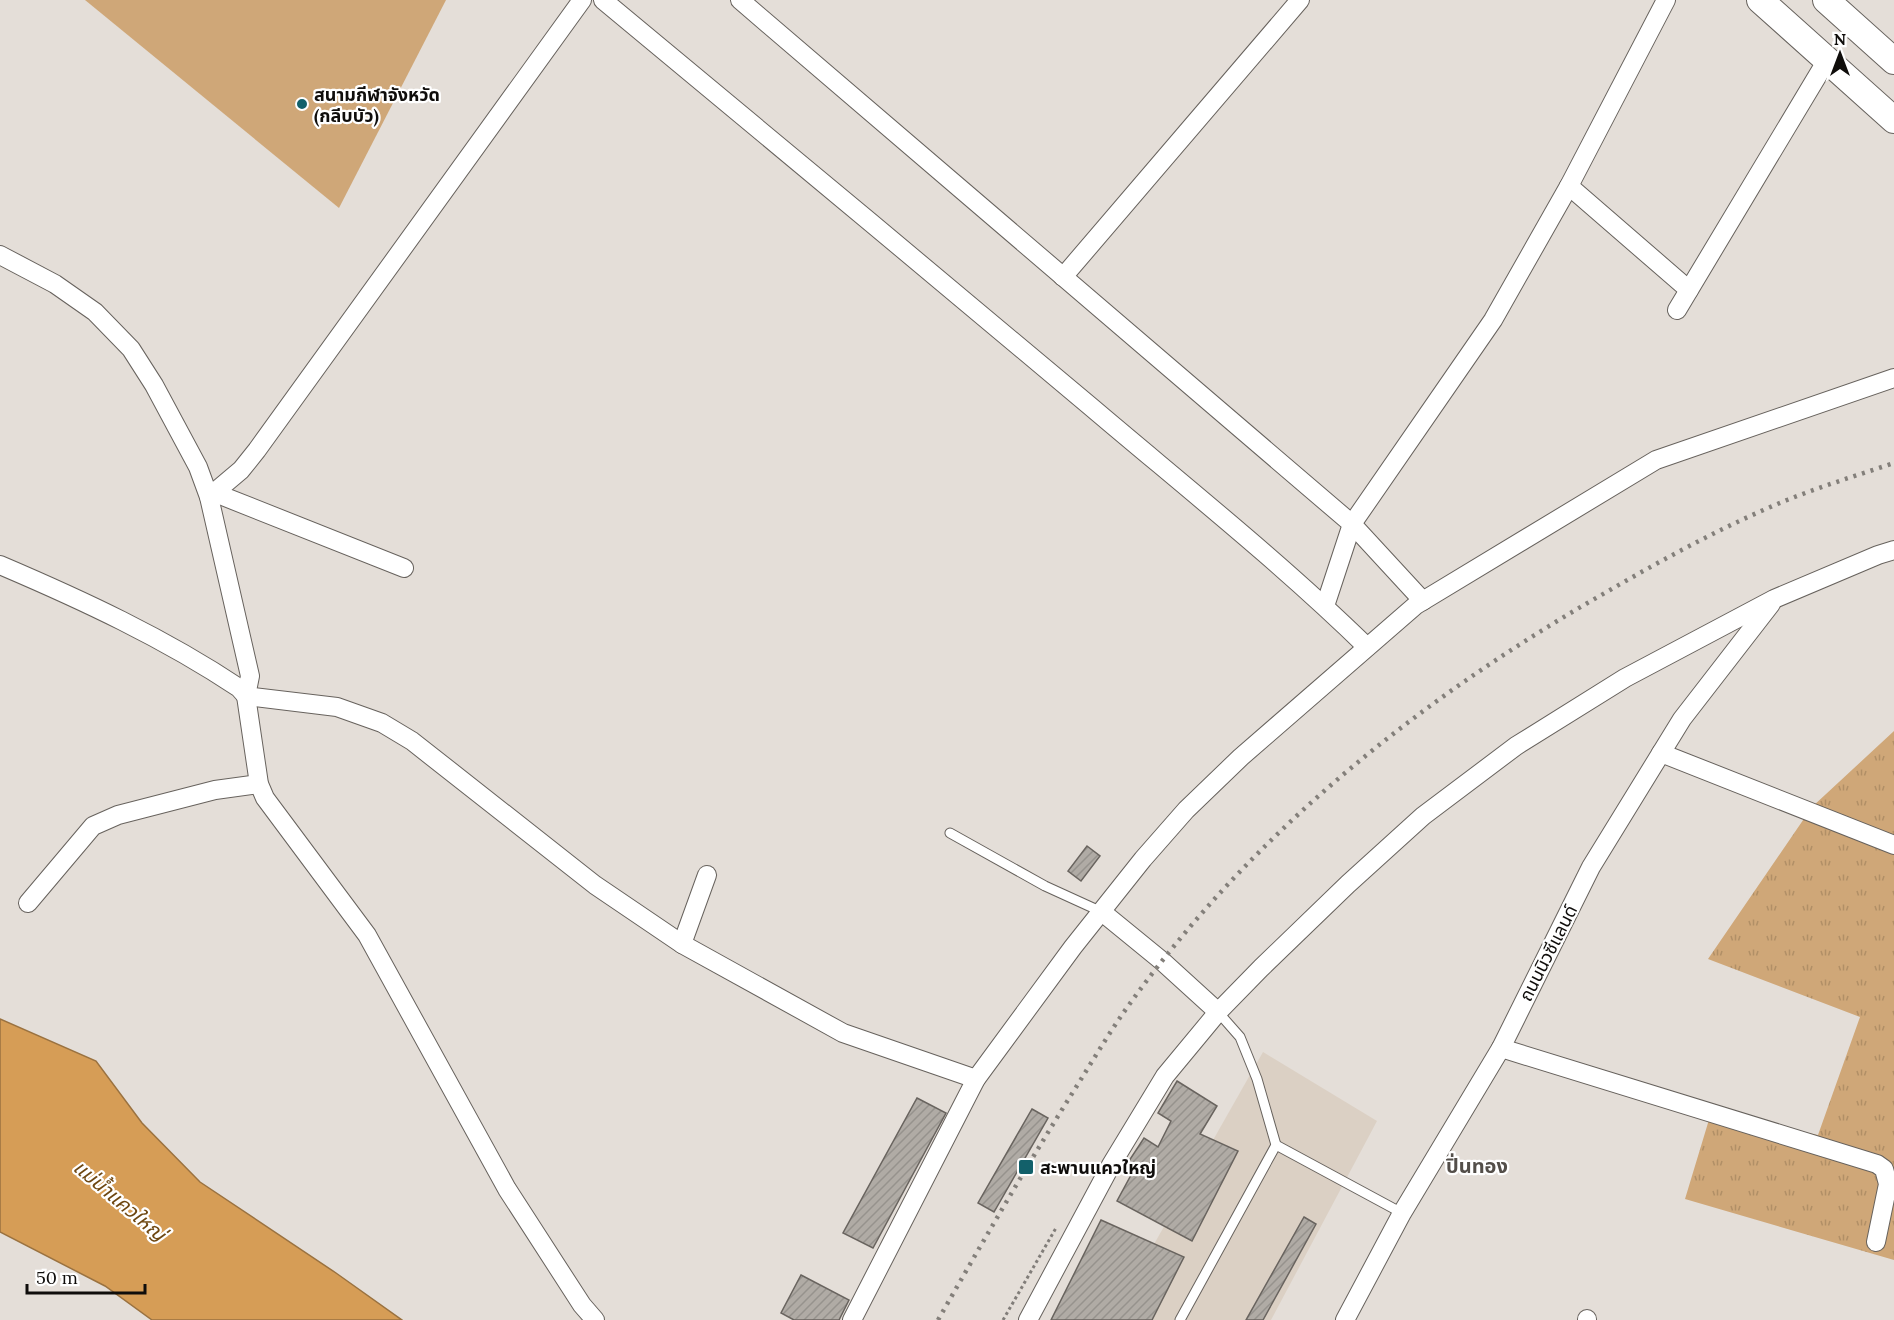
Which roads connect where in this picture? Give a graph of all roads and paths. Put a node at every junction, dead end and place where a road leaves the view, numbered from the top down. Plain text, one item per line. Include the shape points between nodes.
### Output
1 (582, 0) edge
2 (603, 0) edge
3 (740, 0) edge
4 (1300, 0) edge
5 (1666, 0) edge
6 (1760, 0) edge
7 (1826, 0) edge
8 (1827, 60) junction
9 (1894, 61) edge
10 (1894, 120) edge
11 (1569, 186) junction
12 (0, 255) edge
13 (1063, 277) junction
14 (1689, 290) junction
15 (1677, 310) dead end
16 (1894, 378) edge
17 (212, 495) junction
18 (1352, 524) junction
19 (1894, 550) edge
20 (0, 565) edge
21 (404, 568) dead end
22 (1774, 599) junction
23 (1423, 601) junction
24 (1325, 606) junction
25 (1367, 647) junction
26 (246, 696) junction
27 (1661, 753) junction
28 (259, 784) junction
29 (950, 833) dead end
30 (1894, 845) edge
31 (706, 875) dead end
32 (28, 903) dead end
33 (1102, 912) junction
34 (682, 944) junction
35 (1218, 1012) junction
36 (1501, 1048) junction
37 (976, 1079) junction
38 (1276, 1145) junction
39 (1402, 1213) junction
40 (1876, 1242) dead end
41 (596, 1320) edge
42 (852, 1320) edge
43 (1028, 1320) edge
44 (1180, 1320) edge
45 (1345, 1320) edge

1 - 17 street via 257,450 242,470
2 - 24 street
3 - 13 street
4 - 13 street
5 - 11 street
6 - 8 main road
7 - 9 main road
8 - 10 main road
8 - 14 street
11 - 14 street
11 - 18 street via 1493,320
12 - 17 street via 55,284 94,312 131,349
13 - 18 street
14 - 15 street
16 - 23 street via 1656,460
17 - 21 street
17 - 26 street via 250,676
18 - 23 street
18 - 24 street
19 - 22 street
20 - 26 street via 173,647
22 - 27 street, ถนนนิวซีแลนด์ via 1682,719
22 - 35 street via 1625,678 1516,746 1422,816
23 - 25 street
24 - 25 street
25 - 33 street via 1186,810
26 - 28 street
26 - 34 street via 337,707 382,723 412,741 595,885
27 - 30 street
27 - 36 street, ถนนนิวซีแลนด์ via 1591,867
28 - 32 street via 204,792 118,815 93,826
28 - 41 street via 265,798 367,935 507,1190 582,1305
29 - 33 lane via 1045,886
31 - 34 street
33 - 35 street
33 - 37 street
34 - 37 street via 843,1033
35 - 38 lane via 1240,1037
35 - 43 street via 1165,1076 1111,1165
36 - 39 street, ถนนนิวซีแลนด์
36 - 40 street via 1877,1164 1884,1169 1888,1184
37 - 42 street
38 - 39 lane
38 - 44 lane
39 - 45 street, ถนนนิวซีแลนด์

